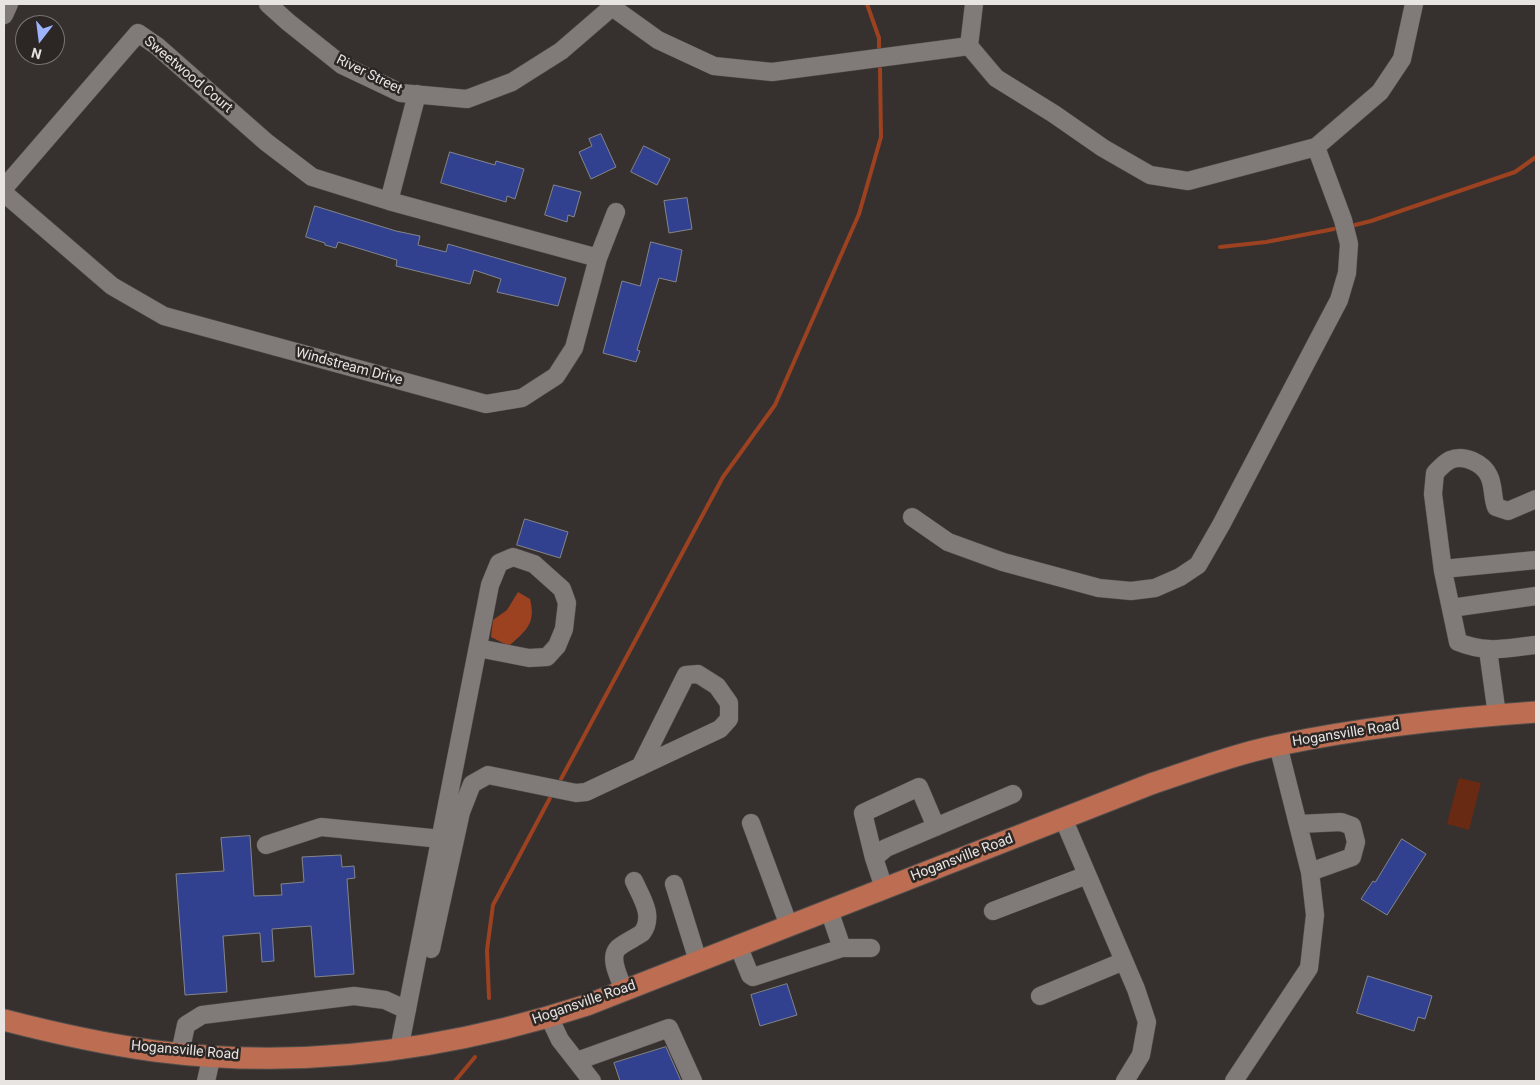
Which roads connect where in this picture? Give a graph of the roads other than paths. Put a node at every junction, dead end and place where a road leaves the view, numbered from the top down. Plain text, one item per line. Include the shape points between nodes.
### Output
1 (9, 4) edge
2 (974, 4) edge
3 (1414, 4) edge
4 (611, 5) edge
5 (276, 6) edge
6 (4, 15) edge
7 (969, 46) junction
8 (417, 94) junction
9 (1316, 147) junction
10 (4, 188) edge
11 (4, 193) edge
12 (389, 201) junction
13 (616, 212) dead end
14 (598, 258) junction
15 (1536, 499) edge
16 (912, 517) dead end
17 (1536, 560) edge
18 (1443, 569) junction
19 (1536, 596) edge
20 (1451, 608) junction
21 (1536, 644) edge
22 (478, 648) junction
23 (1488, 650) junction
24 (1536, 712) edge
25 (1497, 714) junction
26 (1278, 745) junction
27 (640, 767) junction
28 (1013, 794) dead end
29 (1063, 818) junction
30 (751, 823) dead end
31 (1299, 824) junction
32 (936, 827) junction
33 (440, 839) junction
34 (266, 845) dead end
35 (874, 858) junction
36 (1310, 872) junction
37 (1087, 875) junction
38 (634, 881) dead end
39 (674, 884) dead end
40 (884, 888) junction
41 (829, 910) junction
42 (992, 911) dead end
43 (789, 926) junction
44 (738, 946) junction
45 (842, 948) junction
46 (871, 948) dead end
47 (698, 961) junction
48 (1124, 961) junction
49 (624, 990) junction
50 (1040, 996) dead end
51 (407, 1005) junction
52 (549, 1017) junction
53 (4, 1020) edge
54 (399, 1050) junction
55 (180, 1053) junction
56 (212, 1055) junction
57 (577, 1061) junction
58 (206, 1081) edge
59 (592, 1081) edge
60 (693, 1081) edge
61 (1126, 1081) edge
62 (1234, 1081) edge

1 - 6 street
2 - 7 street
3 - 9 street via 1402,59 1380,92
4 - 7 street via 658,40 714,66 772,72
4 - 8 street, River Street via 561,51 512,82 467,99
5 - 8 street, River Street via 342,65 401,93
7 - 9 street via 996,78 1150,175 1188,181
8 - 12 street
9 - 16 street via 1349,244 1347,273 1339,300 1198,565 1154,588 1131,591 1099,588 1003,562 948,542
10 - 12 street, Sweetwood Court via 138,33 312,177
11 - 14 street, Windstream Drive via 112,286 164,316 486,404 522,398 556,376 574,348
12 - 14 street, Sweetwood Court
13 - 14 street, Windstream Drive
15 - 18 street via 1508,511 1496,507 1490,476 1480,464 1466,458 1450,460 1435,473 1433,494
17 - 18 street
18 - 20 street
19 - 20 street
20 - 23 street via 1458,642
21 - 23 street
22 - 22 street via 529,658 547,657 557,646 564,629 567,603 562,589 534,564 513,557 500,563 490,585
22 - 33 street
23 - 25 street
24 - 25 main road, Hogansville Road
25 - 26 main road, Hogansville Road via 1374,728
26 - 29 main road, Hogansville Road via 1198,768
26 - 31 street
27 - 27 street via 720,729 728,719 728,703 717,686 698,674 686,675
27 - 51 street via 586,792 576,793 488,774 472,784 460,812 423,985
28 - 32 street
29 - 37 street
29 - 40 main road, Hogansville Road
30 - 43 street
31 - 36 street
31 - 36 street via 1341,822 1352,826 1356,842 1352,857
32 - 35 street via 886,848
32 - 35 street via 919,787 863,813
33 - 34 street via 322,827
33 - 51 street
35 - 40 street
36 - 62 street via 1315,915 1309,968
37 - 42 street
37 - 48 street
38 - 49 street via 648,915 642,933 614,952
39 - 47 street
40 - 41 main road, Hogansville Road
41 - 43 main road, Hogansville Road
41 - 45 street
43 - 44 main road, Hogansville Road
44 - 45 street via 753,978
44 - 47 main road, Hogansville Road
45 - 46 street
47 - 49 main road, Hogansville Road
48 - 50 street
48 - 61 street via 1147,1022 1141,1055
49 - 52 main road, Hogansville Road
51 - 54 street
51 - 55 street via 354,996 202,1015 186,1025
52 - 54 main road, Hogansville Road via 475,1036
52 - 57 street via 560,1040
53 - 55 main road, Hogansville Road via 112,1044
54 - 56 main road, Hogansville Road via 320,1056
55 - 56 main road, Hogansville Road
56 - 58 street
57 - 59 street
57 - 60 street via 670,1028

